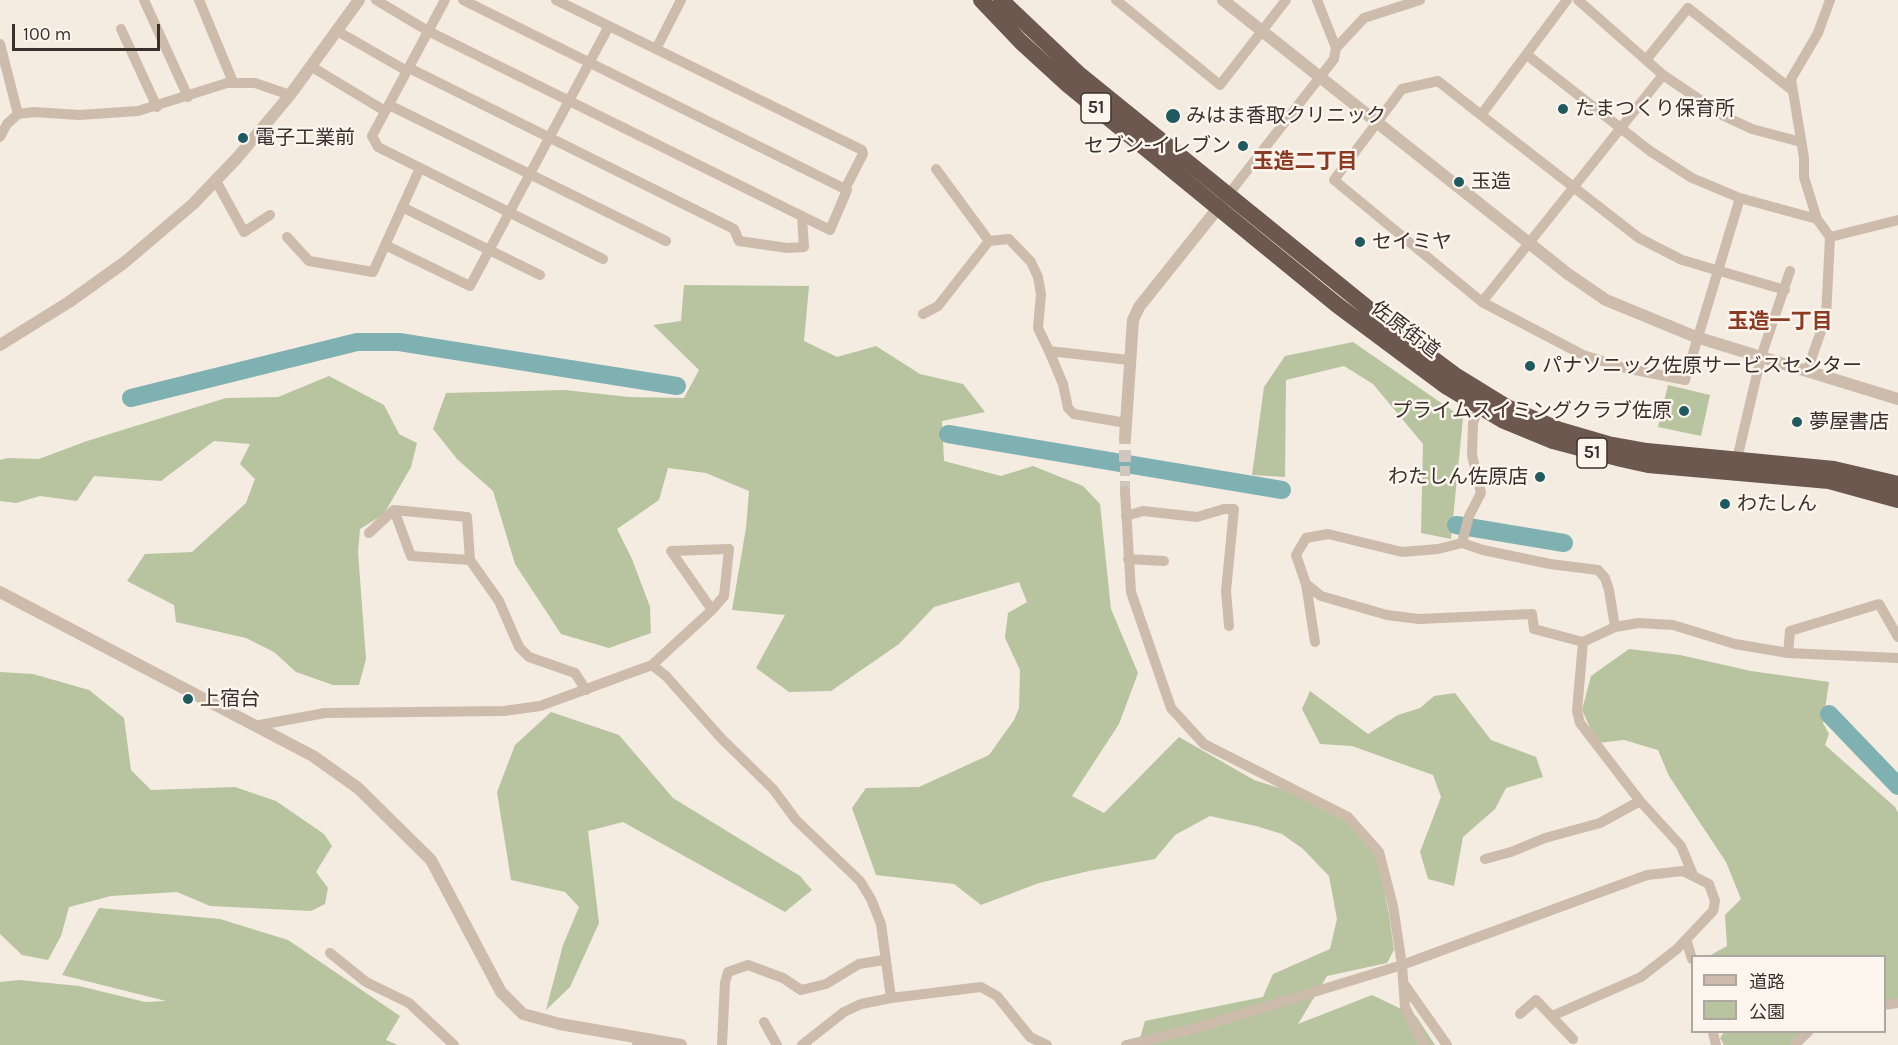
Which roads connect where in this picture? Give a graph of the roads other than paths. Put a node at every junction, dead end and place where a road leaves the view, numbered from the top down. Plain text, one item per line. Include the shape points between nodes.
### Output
1 (144, 0) edge
2 (199, 0) edge
3 (359, 0) edge
4 (376, 0) edge
5 (445, 0) edge
6 (463, 0) edge
7 (556, 0) edge
8 (681, 0) edge
9 (981, 0) edge
10 (1001, 0) edge
11 (1116, 0) edge
12 (1223, 0) edge
13 (1286, 0) edge
14 (1317, 0) edge
15 (1420, 0) edge
16 (1567, 0) edge
17 (1578, 0) edge
18 (1830, 0) edge
19 (609, 26) junction
20 (121, 29) dead end
21 (338, 31) junction
22 (428, 31) junction
23 (1262, 32) junction
24 (0, 44) edge
25 (1336, 48) junction
26 (656, 49) junction
27 (1527, 55) junction
28 (1646, 60) junction
29 (590, 62) junction
30 (312, 67) junction
31 (408, 70) junction
32 (1664, 75) junction
33 (1319, 76) junction
34 (233, 82) junction
35 (1792, 90) junction
36 (290, 95) junction
37 (188, 97) junction
38 (569, 101) junction
39 (157, 106) junction
40 (387, 108) junction
41 (18, 114) junction
42 (1481, 115) junction
43 (1377, 122) junction
44 (1620, 129) junction
45 (0, 136) edge
46 (548, 137) junction
47 (1801, 142) junction
48 (420, 168) junction
49 (936, 169) dead end
50 (530, 174) junction
51 (216, 182) junction
52 (1574, 186) junction
53 (844, 189) junction
54 (1740, 198) junction
55 (1223, 201) junction
56 (402, 207) junction
57 (509, 213) junction
58 (270, 215) dead end
59 (802, 217) junction
60 (1817, 219) junction
61 (1898, 220) edge
62 (287, 237) dead end
63 (1830, 237) junction
64 (666, 241) dead end
65 (989, 242) junction
66 (1530, 243) junction
67 (385, 245) junction
68 (489, 250) junction
69 (603, 259) dead end
70 (1716, 271) junction
71 (1790, 271) dead end
72 (540, 275) dead end
73 (1785, 290) junction
74 (1482, 302) junction
75 (923, 314) dead end
76 (1696, 337) junction
77 (0, 345) edge
78 (1049, 351) junction
79 (1761, 357) junction
80 (1129, 360) junction
81 (1807, 371) junction
82 (1898, 399) edge
83 (1479, 407) junction
84 (1126, 423) junction
85 (1125, 438) tunnel mouth
86 (1737, 459) junction
87 (1898, 484) edge
88 (1125, 491) tunnel mouth
89 (1898, 500) edge
90 (394, 510) junction
91 (1125, 516) junction
92 (369, 533) dead end
93 (1462, 540) junction
94 (1128, 559) junction
95 (470, 560) junction
96 (1164, 561) dead end
97 (1306, 584) junction
98 (0, 591) edge
99 (712, 610) junction
100 (1229, 626) dead end
101 (1615, 627) junction
102 (1898, 637) edge
103 (1315, 642) dead end
104 (1583, 642) junction
105 (1788, 653) junction
106 (1898, 658) edge
107 (652, 665) junction
108 (586, 690) junction
109 (254, 726) junction
110 (1640, 801) junction
111 (1485, 859) dead end
112 (1693, 875) junction
113 (1686, 939) junction
114 (330, 953) dead end
115 (1691, 956) edge
116 (884, 960) junction
117 (1402, 965) junction
118 (1402, 981) junction
119 (891, 998) junction
120 (1520, 1014) dead end
121 (1552, 1016) junction
122 (764, 1022) dead end
123 (1807, 1033) edge
124 (1573, 1039) dead end
125 (677, 1044) edge
126 (454, 1045) edge
127 (637, 1045) edge
128 (722, 1045) edge
129 (777, 1045) edge
130 (802, 1045) edge
131 (1047, 1045) edge
132 (1126, 1045) edge
133 (1424, 1045) edge
134 (1447, 1045) edge
135 (1794, 1045) edge

1 - 37 street
2 - 34 street
3 - 21 street
4 - 22 street
5 - 22 street
6 - 29 street
7 - 19 street
8 - 26 street
9 - 55 highway, 佐原街道 / 51 via 1068,85
10 - 55 highway, 佐原街道 / 51
11 - 23 street via 1220,85
12 - 23 street
13 - 23 street
14 - 25 street
15 - 25 street via 1364,18
16 - 27 street
17 - 28 street
18 - 35 street via 1818,33 1794,71
19 - 26 street
19 - 29 street
20 - 39 street
21 - 30 street
21 - 31 street
22 - 31 street
22 - 38 street
23 - 33 street
24 - 41 street
25 - 33 street via 1334,59
26 - 53 street via 862,150
27 - 42 street
27 - 44 street
28 - 32 street
28 - 35 street via 1688,8
29 - 38 street
29 - 53 street
30 - 36 street
30 - 40 street
31 - 40 street
31 - 46 street
32 - 44 street
32 - 47 street via 1724,116 1752,129
33 - 43 street
33 - 55 street
34 - 36 street via 255,83
34 - 37 street
35 - 47 street
36 - 51 street
37 - 39 street
38 - 46 street
38 - 59 street
39 - 41 street via 99,115
40 - 48 street via 372,136 378,147
40 - 50 street
41 - 45 street
42 - 43 street via 1438,81 1402,89
42 - 52 street
43 - 66 street
43 - 74 street via 1334,180
44 - 52 street
44 - 54 street via 1692,178
46 - 50 street
46 - 59 street via 734,229 739,241 804,247
47 - 60 street via 1804,177
48 - 56 street
48 - 57 street
49 - 65 street
50 - 57 street
50 - 64 street
51 - 58 street via 244,232
51 - 77 street via 125,262
52 - 66 street
52 - 70 street via 1639,238
53 - 59 street via 848,193 830,230
54 - 60 street
54 - 70 street
55 - 80 street via 1139,307 1133,320
55 - 83 highway, 佐原街道 / 51 via 1392,347
55 - 86 highway, 佐原街道 / 51 via 1455,375 1507,407 1560,430 1608,444
56 - 67 street
56 - 68 street
57 - 68 street
57 - 69 street
60 - 63 street
61 - 63 street
62 - 67 street via 309,261 373,272
63 - 81 street via 1826,317
65 - 75 street via 938,306
65 - 78 street via 1009,239 1031,262 1041,294 1038,328
66 - 74 street
66 - 76 street via 1606,300
67 - 68 street via 470,286
68 - 72 street
70 - 73 street
70 - 76 street
71 - 73 street
73 - 79 street
74 - 76 street via 1582,355 1685,380
76 - 79 street
78 - 80 street
78 - 84 street via 1068,408 1074,414
79 - 81 street
79 - 86 street
80 - 84 street
81 - 82 street
83 - 89 highway, 佐原街道 / 51 via 1524,430 1599,455 1648,465 1829,481
83 - 93 street via 1473,423 1472,455 1481,493
84 - 85 street
86 - 87 highway, 佐原街道 / 51 via 1834,469
88 - 91 street
90 - 92 street
90 - 95 street via 411,556
90 - 95 street via 467,518
91 - 94 street
91 - 100 street via 1143,511 1197,517 1234,510 1226,591
93 - 97 street via 1438,549 1402,552 1328,534 1306,538 1296,555
93 - 101 street via 1483,550 1598,570 1609,590
94 - 96 street
94 - 117 street via 1131,592 1171,708 1204,744 1348,817 1379,852 1389,885
95 - 108 street via 499,601 519,647 529,657 575,673
97 - 103 street
97 - 104 street via 1321,596 1387,615 1419,619 1532,614 1534,629
98 - 109 street
99 - 99 street via 683,568 671,551 729,549 724,596
99 - 107 street
101 - 104 street
101 - 105 street via 1673,624 1735,644
102 - 105 street via 1879,604 1790,631
104 - 110 street via 1577,711 1580,723
105 - 106 street
107 - 108 street
107 - 116 street via 773,789 796,820 860,881 881,924 886,947
108 - 109 street via 540,706 504,711 325,713
109 - 125 street via 338,772 431,860 510,1005 541,1020
110 - 111 street via 1599,824
110 - 112 street via 1681,846
112 - 113 street via 1709,884 1715,901 1713,911
112 - 117 street via 1683,870 1626,881
113 - 115 street
113 - 121 street via 1641,977
114 - 126 street via 366,982 409,1003
116 - 119 street
116 - 128 street via 859,964 826,984 801,990 783,978 748,965 728,972
117 - 118 street
117 - 132 street via 1193,1029
118 - 133 street via 1405,1007
118 - 134 street
119 - 130 street via 844,1012
119 - 131 street via 981,987 997,996 1029,1037
120 - 121 street via 1536,1000
121 - 124 street
122 - 129 street
123 - 135 street
125 - 127 street

